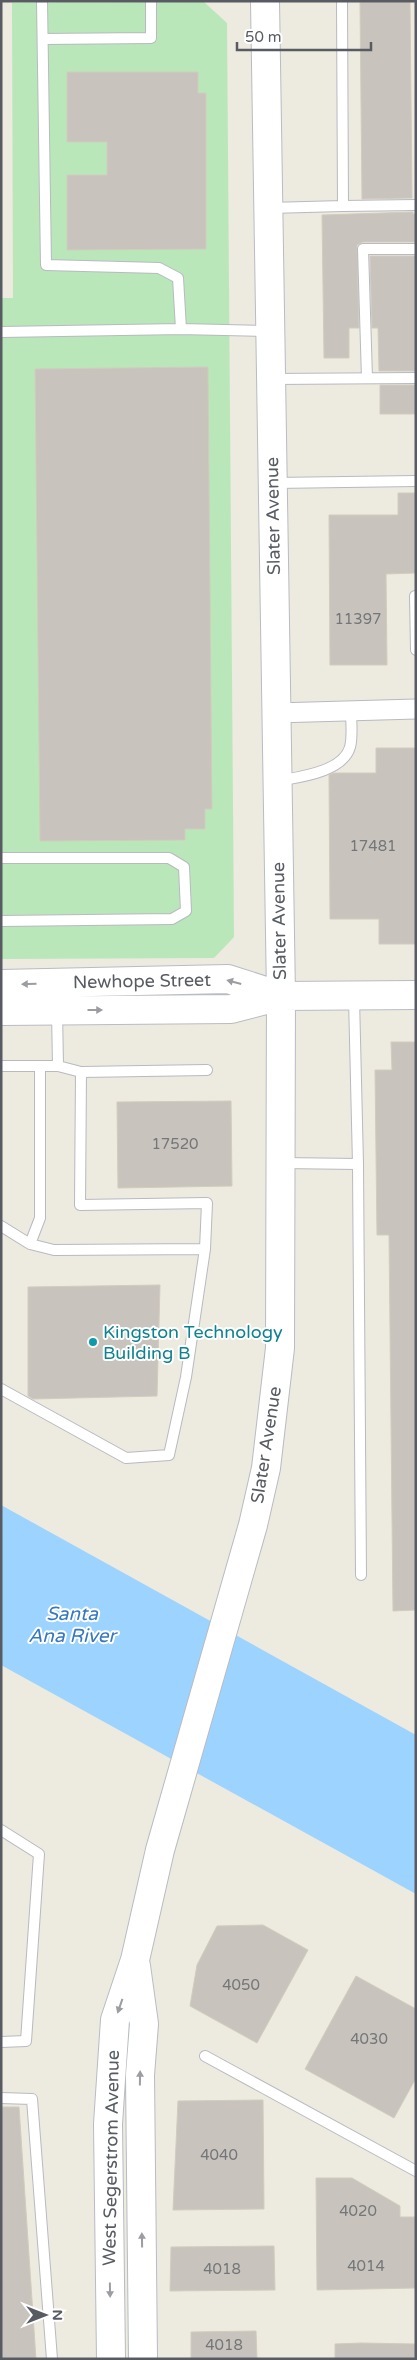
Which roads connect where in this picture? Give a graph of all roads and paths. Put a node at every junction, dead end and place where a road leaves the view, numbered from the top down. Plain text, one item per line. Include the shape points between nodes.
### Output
1 (42, 1) edge
2 (151, 1) edge
3 (265, 1) edge
4 (342, 1) edge
5 (42, 39) junction
6 (416, 205) edge
7 (343, 206) junction
8 (268, 208) junction
9 (416, 249) edge
10 (180, 329) junction
11 (270, 331) junction
12 (1, 332) edge
13 (367, 378) junction
14 (416, 378) edge
15 (270, 379) junction
16 (416, 481) edge
17 (272, 483) junction
18 (415, 596) edge
19 (416, 650) edge
20 (416, 709) edge
21 (351, 711) junction
22 (275, 713) junction
23 (276, 781) junction
24 (1, 858) edge
25 (1, 921) edge
26 (1, 984) edge
27 (416, 995) edge
28 (281, 996) junction
29 (354, 996) junction
30 (57, 1010) junction
31 (1, 1011) edge
32 (1, 1066) edge
33 (40, 1066) junction
34 (58, 1066) junction
35 (208, 1070) dead end
36 (81, 1072) junction
37 (281, 1163) junction
38 (358, 1164) junction
39 (1, 1226) edge
40 (30, 1244) junction
41 (204, 1249) junction
42 (1, 1389) edge
43 (361, 1575) dead end
44 (167, 1827) joint
45 (1, 1830) edge
46 (136, 1960) junction
47 (1, 2042) edge
48 (205, 2056) dead end
49 (1, 2098) edge
50 (416, 2171) edge
51 (52, 2359) edge
52 (111, 2359) edge
53 (143, 2359) edge

1 - 5 lane
2 - 5 lane via 151,38
3 - 8 main road, Slater Avenue
4 - 7 lane
5 - 10 lane via 46,265 159,268 178,278
6 - 7 lane
7 - 8 lane
8 - 11 main road, Slater Avenue
9 - 13 lane via 363,249
10 - 11 lane
10 - 12 lane
11 - 15 main road, Slater Avenue
13 - 14 lane
13 - 15 lane
15 - 17 main road, Slater Avenue
16 - 17 lane
17 - 22 main road, Slater Avenue
18 - 19 lane
20 - 21 street
21 - 22 street
21 - 23 lane via 350,747 345,756 316,773
22 - 23 main road, Slater Avenue
23 - 28 main road, Slater Avenue
24 - 25 lane via 169,858 184,867 186,911 172,919
28 -> 26 main road, Newhope Street via 228,979
27 - 29 main road, Newhope Street
28 - 29 main road, Newhope Street
30 -> 28 main road, Newhope Street via 232,1009
28 - 37 main road, Slater Avenue
29 - 38 lane
30 - 31 main road, Newhope Street
30 - 34 lane
32 - 33 lane
33 - 34 lane
33 - 40 lane via 40,1218
34 - 36 lane
35 - 36 lane
36 - 41 lane via 80,1205 208,1203
37 - 38 lane
37 - 44 main road, Slater Avenue via 280,1348 266,1468 240,1572
38 - 43 lane
39 - 40 lane
40 - 41 lane via 54,1250
41 - 42 lane via 186,1377 169,1455 126,1458
44 - 46 main road, West Segerstrom Avenue
45 - 47 lane via 39,1854 26,2041
46 -> 52 main road, West Segerstrom Avenue via 115,2020 110,2072
53 -> 46 main road, West Segerstrom Avenue via 140,2075 144,2024
48 - 50 lane
49 - 51 lane via 32,2099

